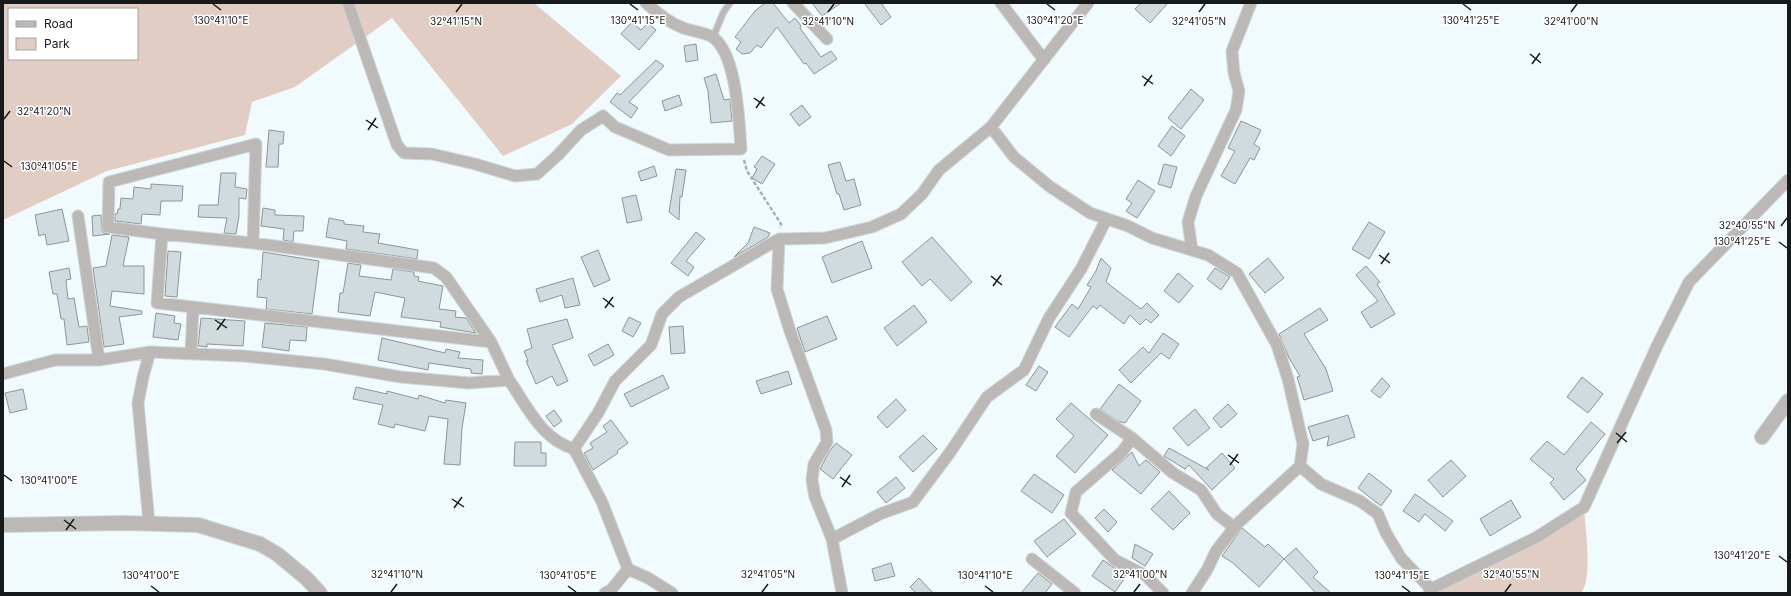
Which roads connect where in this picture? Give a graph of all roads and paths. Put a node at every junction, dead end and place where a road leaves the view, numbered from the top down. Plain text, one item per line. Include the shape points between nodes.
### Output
1 (348, 3) edge
2 (646, 3) edge
3 (730, 3) edge
4 (793, 3) edge
5 (1002, 3) edge
6 (1088, 3) edge
7 (1251, 3) edge
8 (713, 39) junction
9 (827, 39) dead end
10 (1044, 60) junction
11 (991, 127) junction
12 (741, 149) junction
13 (1788, 180) edge
14 (78, 216) dead end
15 (1106, 220) junction
16 (162, 234) junction
17 (779, 239) junction
18 (253, 243) junction
19 (1192, 250) junction
20 (193, 307) junction
21 (491, 342) junction
22 (150, 352) junction
23 (191, 353) junction
24 (99, 360) junction
25 (3, 374) edge
26 (509, 380) junction
27 (1788, 401) edge
28 (1096, 414) dead end
29 (1762, 437) dead end
30 (1132, 438) junction
31 (574, 449) junction
32 (1300, 466) junction
33 (149, 523) junction
34 (3, 525) edge
35 (1235, 528) junction
36 (832, 539) junction
37 (1032, 559) dead end
38 (628, 569) junction
39 (1430, 591) edge
40 (320, 593) edge
41 (605, 593) edge
42 (672, 593) edge
43 (842, 593) edge
44 (1075, 593) edge
45 (1164, 593) edge
46 (1192, 593) edge

1 - 12 street via 398,145 404,153 432,154 515,176 537,174 581,130 602,116 615,127 669,150
2 - 8 street via 679,26
3 - 8 lane
4 - 9 street
5 - 10 street
6 - 10 street
7 - 19 street via 1232,51 1239,91 1236,110 1196,196 1188,222
8 - 12 street via 718,42 726,56 737,96
10 - 11 street
11 - 15 street via 1014,157 1049,186 1090,213
11 - 17 street via 939,170 922,194 901,214 872,226 825,238
12 - 17 path via 747,171 781,224
13 - 39 street via 1689,282 1584,507 1537,537
14 - 24 street
15 - 19 street
15 - 36 street via 1081,269 1050,318 1024,370 987,397 913,502 880,514
16 - 18 street
16 - 18 street via 108,227 109,182 256,144
16 - 20 street via 157,303
17 - 31 street via 679,297 662,314 651,345 616,381 598,414
17 - 36 street via 777,289 826,430 827,442 814,464 812,480
18 - 21 street via 434,268 446,277
19 - 32 street via 1208,254 1237,273 1277,346 1288,378 1303,444
20 - 21 street
20 - 23 street
21 - 26 street
22 - 23 street
22 - 24 street
22 - 33 street via 142,377 138,403
23 - 26 street via 324,364 401,377 462,382
24 - 25 street via 55,360
26 - 31 street via 540,428 564,446
27 - 29 street
28 - 30 street
30 - 35 street via 1173,473 1201,490 1217,514
30 - 45 street via 1122,452 1076,492 1071,513 1115,560 1145,575
31 - 38 street via 602,502
32 - 35 street
32 - 39 street via 1320,484 1360,501 1378,514 1401,558
33 - 34 street
33 - 40 street via 198,525 260,544 278,554
35 - 46 street via 1216,551
36 - 43 street
37 - 44 street
38 - 41 street via 611,590
38 - 42 street

